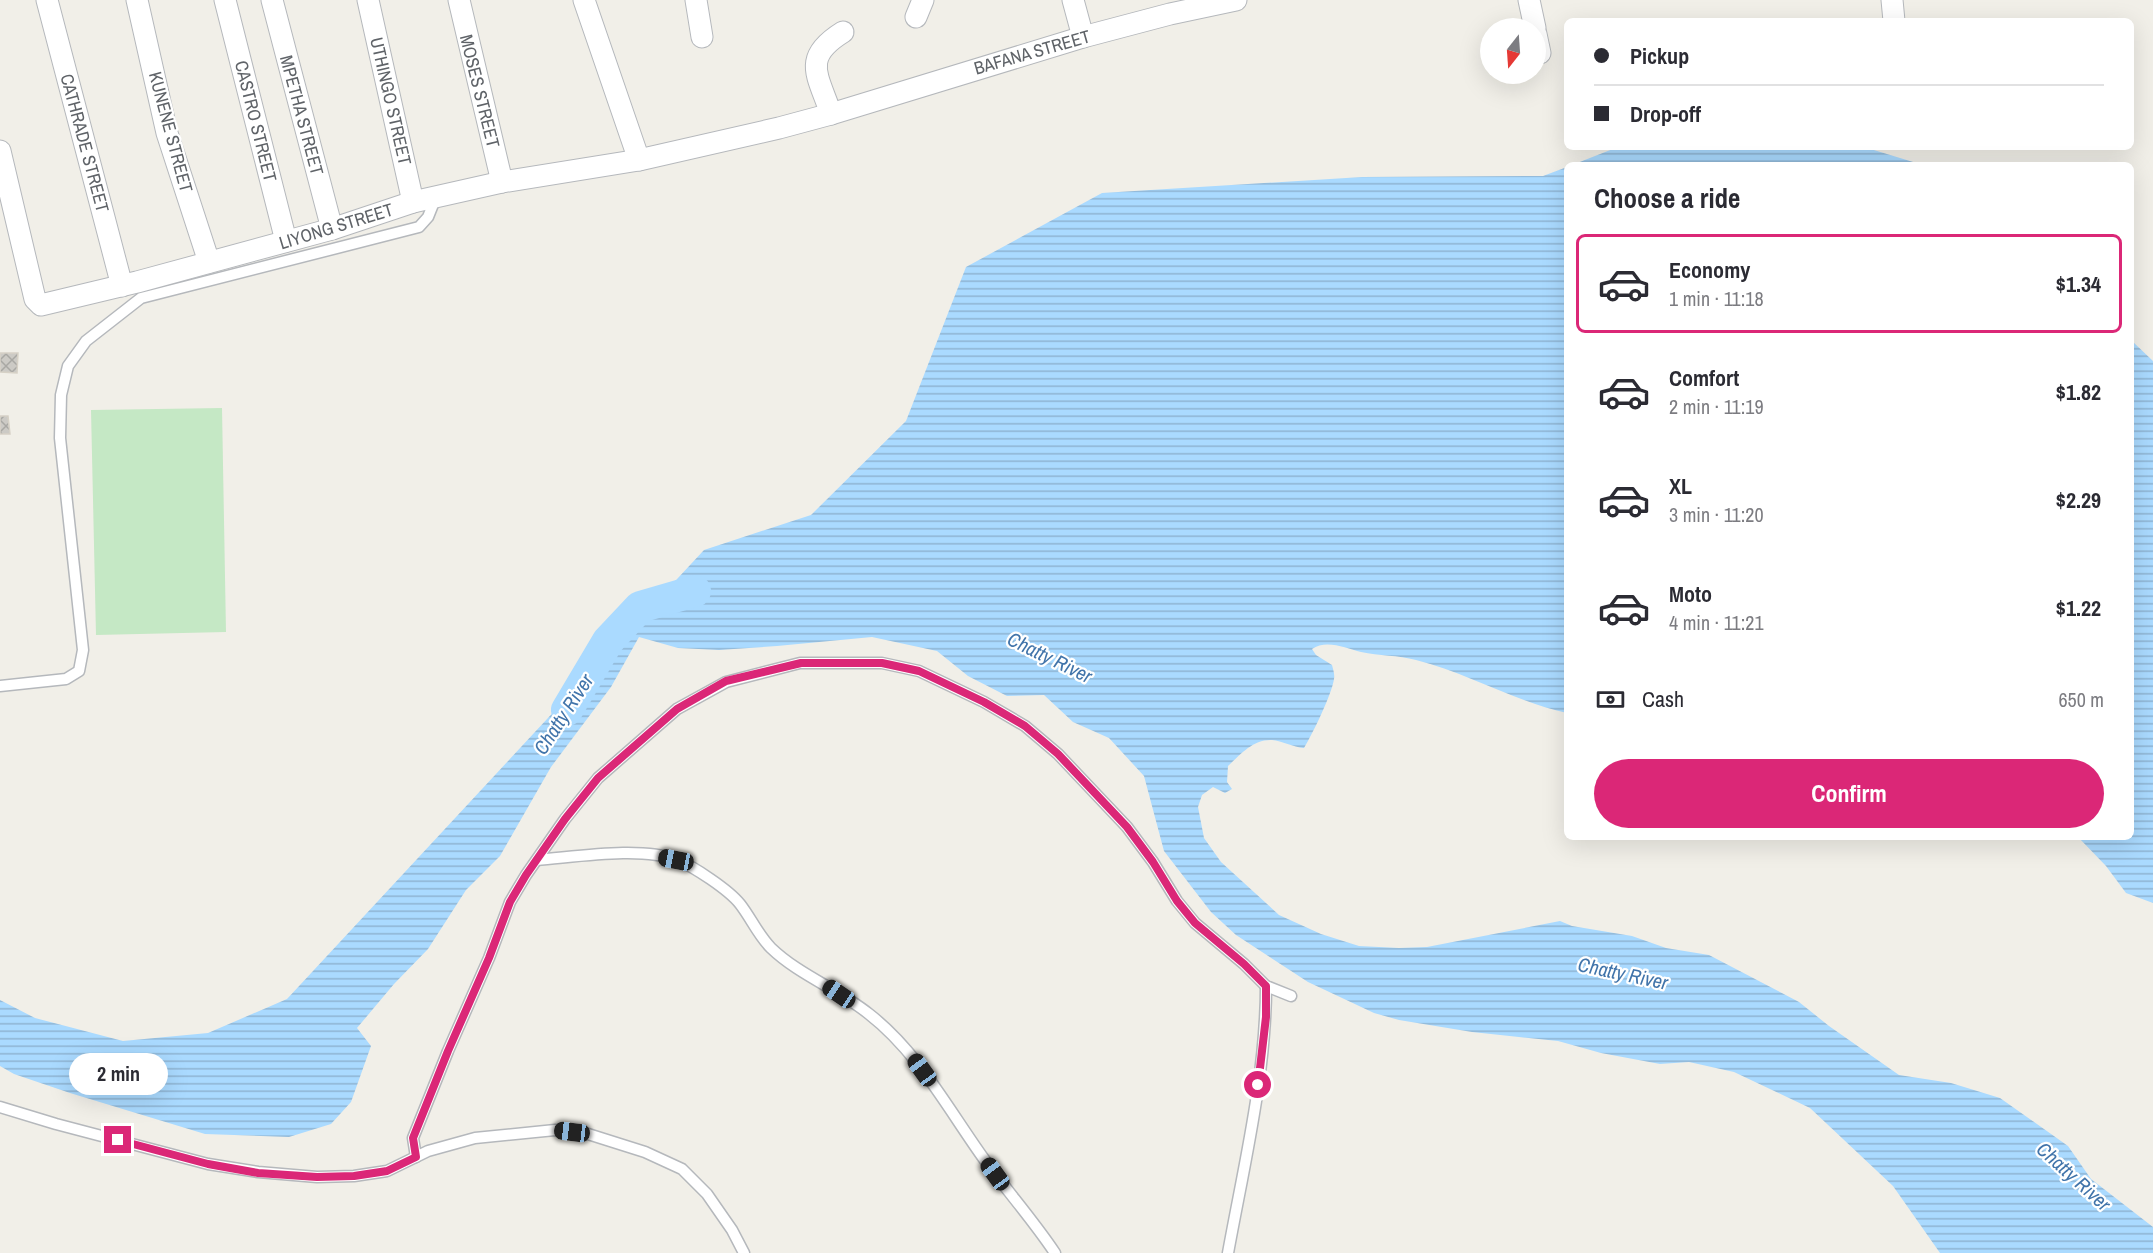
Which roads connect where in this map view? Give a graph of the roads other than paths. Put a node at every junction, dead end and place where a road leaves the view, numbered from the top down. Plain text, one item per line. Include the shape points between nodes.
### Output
1 (47, 0) edge
2 (137, 0) edge
3 (225, 0) edge
4 (272, 0) edge
5 (368, 0) edge
6 (459, 0) edge
7 (584, 0) edge
8 (696, 0) edge
9 (1073, 0) edge
10 (1236, 0) edge
11 (1529, 0) edge
12 (1892, 0) edge
13 (1168, 7) edge
14 (1533, 18) edge
15 (1894, 18) edge
16 (843, 32) dead end
17 (702, 37) dead end
18 (1083, 37) junction
19 (831, 114) junction
20 (0, 151) edge
21 (639, 160) junction
22 (502, 182) junction
23 (436, 197) junction
24 (413, 202) junction
25 (332, 229) junction
26 (286, 242) junction
27 (210, 262) junction
28 (122, 286) junction
29 (0, 686) edge
30 (537, 860) junction
31 (1266, 986) junction
32 (1291, 996) dead end
33 (0, 1107) edge
34 (416, 1157) junction
35 (744, 1253) edge
36 (1055, 1253) edge
37 (1228, 1253) edge

1 - 28 street, CATHRADE STREET
2 - 27 street, KUNENE STREET via 167,133
3 - 26 street, CASTRO STREET
4 - 25 street, MPETHA STREET
5 - 24 street, UTHINGO STREET
6 - 22 street, MOSES STREET
7 - 21 street
8 - 17 street
9 - 18 street
10 - 13 street, BAFANA STREET
11 - 14 street
12 - 15 street
13 - 18 street, BAFANA STREET
16 - 19 street via 820,48 817,57 817,73
18 - 19 street, BAFANA STREET
19 - 21 street, BAFANA STREET
20 - 28 street, LIYONG STREET via 37,303 46,305
21 - 22 street, LIYONG STREET
22 - 23 street, LIYONG STREET
23 - 24 street, LIYONG STREET
23 - 29 lane via 419,227 141,298 86,341 68,366 61,395 60,438 83,650 79,671 66,679
24 - 25 street, LIYONG STREET
25 - 26 street, LIYONG STREET
26 - 27 street, LIYONG STREET
27 - 28 street, LIYONG STREET
30 - 31 lane via 598,778 677,709 726,681 801,663 882,663 919,671 1025,726 1127,827 1195,923
30 - 34 lane via 510,902 448,1051 413,1138
30 - 36 lane via 650,854 676,860 704,874 740,903 771,948 870,1014 910,1054
31 - 32 lane
31 - 37 lane via 1261,1066
33 - 34 lane via 208,1164 258,1173 354,1176 387,1171
34 - 35 lane via 475,1138 555,1130 588,1134 645,1152 682,1169 708,1194

